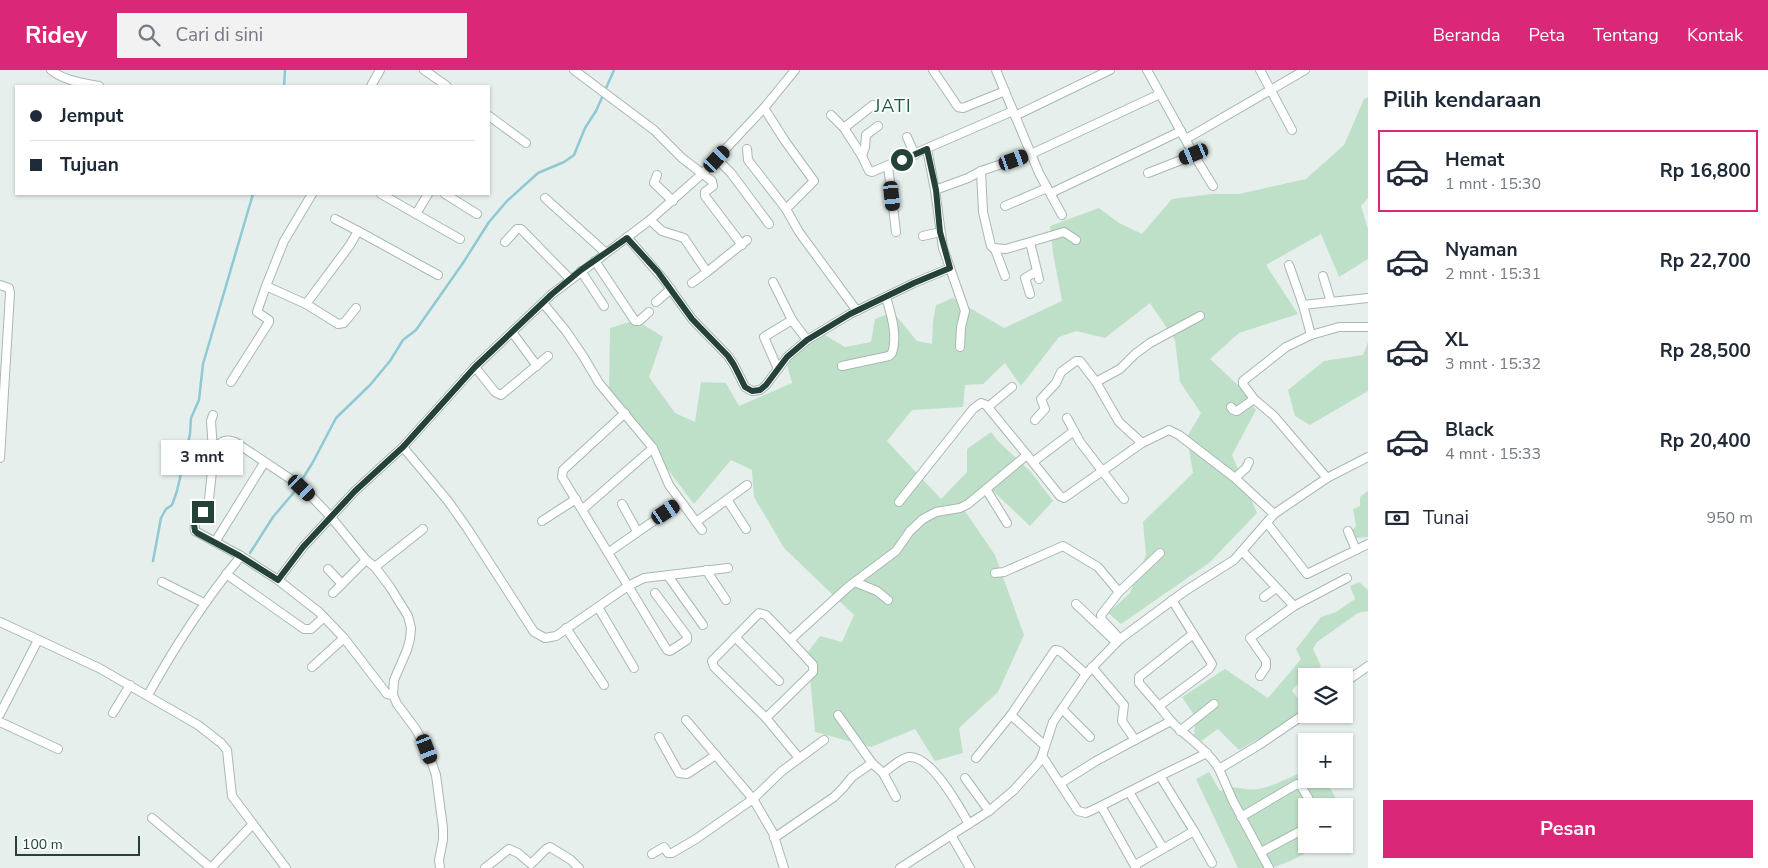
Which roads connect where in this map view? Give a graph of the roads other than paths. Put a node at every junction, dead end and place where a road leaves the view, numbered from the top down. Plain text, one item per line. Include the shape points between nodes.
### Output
1 (51, 70) edge
2 (380, 70) edge
3 (424, 70) edge
4 (574, 70) edge
5 (795, 70) edge
6 (933, 70) edge
7 (996, 70) edge
8 (1087, 70) edge
9 (1110, 70) edge
10 (1147, 70) edge
11 (1260, 70) edge
12 (1305, 70) edge
13 (1091, 79) junction
14 (95, 85) edge
15 (372, 85) edge
16 (446, 85) edge
17 (1272, 90) junction
18 (1005, 91) junction
19 (1160, 94) junction
20 (873, 105) dead end
21 (764, 108) junction
22 (1014, 114) junction
23 (831, 115) dead end
24 (490, 117) edge
25 (878, 126) dead end
26 (844, 128) junction
27 (1292, 130) dead end
28 (1183, 135) junction
29 (907, 137) dead end
30 (526, 143) dead end
31 (747, 149) dead end
32 (927, 149) junction
33 (1031, 154) junction
34 (1194, 154) junction
35 (915, 155) junction
36 (862, 156) junction
37 (717, 159) junction
38 (888, 166) junction
39 (981, 171) junction
40 (703, 173) junction
41 (1148, 173) dead end
42 (657, 175) dead end
43 (1214, 186) dead end
44 (936, 190) junction
45 (1049, 190) junction
46 (311, 195) edge
47 (383, 195) edge
48 (427, 195) edge
49 (446, 195) edge
50 (545, 198) dead end
51 (672, 201) junction
52 (1005, 206) dead end
53 (786, 209) junction
54 (416, 214) junction
55 (477, 214) dead end
56 (1062, 215) dead end
57 (335, 219) dead end
58 (650, 220) junction
59 (769, 224) dead end
60 (358, 231) junction
61 (896, 232) dead end
62 (940, 232) junction
63 (923, 236) dead end
64 (627, 238) junction
65 (460, 239) dead end
66 (1076, 240) dead end
67 (505, 242) dead end
68 (1030, 242) junction
69 (995, 249) junction
70 (606, 253) junction
71 (595, 261) junction
72 (1290, 265) dead end
73 (950, 268) junction
74 (581, 270) junction
75 (1037, 271) junction
76 (707, 272) junction
77 (438, 274) dead end
78 (1005, 276) dead end
79 (1323, 276) dead end
80 (570, 279) junction
81 (1039, 279) dead end
82 (773, 282) dead end
83 (692, 283) dead end
84 (0, 285) edge
85 (266, 286) junction
86 (671, 290) junction
87 (1030, 294) dead end
88 (886, 297) junction
89 (1368, 298) edge
90 (656, 302) dead end
91 (1331, 302) junction
92 (543, 303) junction
93 (306, 304) junction
94 (1303, 305) junction
95 (604, 306) dead end
96 (356, 308) dead end
97 (857, 311) junction
98 (649, 312) dead end
99 (1200, 316) dead end
100 (792, 320) junction
101 (1368, 327) edge
102 (512, 332) junction
103 (1311, 335) junction
104 (807, 340) junction
105 (960, 347) dead end
106 (548, 356) dead end
107 (537, 366) junction
108 (842, 366) dead end
109 (475, 367) junction
110 (3, 368) edge
111 (778, 369) junction
112 (231, 382) dead end
113 (1096, 382) junction
114 (1012, 388) dead end
115 (1254, 399) junction
116 (1231, 407) dead end
117 (988, 408) junction
118 (625, 413) junction
119 (213, 415) dead end
120 (1067, 418) dead end
121 (1035, 420) dead end
122 (1074, 431) junction
123 (1142, 442) junction
124 (403, 447) junction
125 (652, 448) junction
126 (214, 453) junction
127 (1368, 457) edge
128 (0, 458) edge
129 (1030, 458) junction
130 (1249, 462) dead end
131 (264, 463) junction
132 (1102, 470) junction
133 (1235, 478) junction
134 (1327, 478) junction
135 (747, 485) dead end
136 (986, 489) junction
137 (576, 499) junction
138 (1124, 499) dead end
139 (728, 501) junction
140 (681, 502) junction
141 (899, 502) dead end
142 (622, 504) dead end
143 (583, 509) junction
144 (1274, 514) junction
145 (331, 517) junction
146 (542, 521) dead end
147 (696, 522) junction
148 (1007, 522) dead end
149 (1267, 523) junction
150 (423, 528) dead end
151 (746, 529) dead end
152 (702, 530) dead end
153 (1348, 531) dead end
154 (637, 532) junction
155 (215, 542) junction
156 (1368, 544) edge
157 (1356, 550) junction
158 (1242, 551) junction
159 (609, 552) junction
160 (1160, 553) dead end
161 (240, 556) junction
162 (366, 560) junction
163 (376, 567) junction
164 (728, 568) dead end
165 (328, 570) dead end
166 (706, 570) junction
167 (995, 573) dead end
168 (226, 574) junction
169 (668, 576) junction
170 (1347, 578) dead end
171 (278, 580) junction
172 (162, 582) dead end
173 (855, 582) junction
174 (342, 584) junction
175 (628, 586) junction
176 (1276, 588) junction
177 (1119, 592) junction
178 (333, 593) dead end
179 (655, 593) dead end
180 (1264, 597) dead end
181 (726, 600) dead end
182 (888, 600) dead end
183 (1172, 600) junction
184 (204, 603) junction
185 (1076, 604) dead end
186 (1294, 606) junction
187 (598, 607) junction
188 (324, 617) junction
189 (0, 622) edge
190 (703, 625) dead end
191 (566, 628) junction
192 (1193, 634) junction
193 (735, 637) junction
194 (344, 638) junction
195 (38, 640) junction
196 (790, 640) junction
197 (1118, 640) junction
198 (1368, 666) edge
199 (312, 667) dead end
200 (634, 668) dead end
201 (1092, 668) junction
202 (1086, 674) junction
203 (1260, 676) dead end
204 (1353, 677) edge
205 (778, 682) dead end
206 (130, 685) junction
207 (604, 685) dead end
208 (148, 695) junction
209 (393, 695) junction
210 (1214, 704) dead end
211 (1159, 706) junction
212 (1062, 709) junction
213 (113, 713) dead end
214 (0, 714) edge
215 (838, 715) dead end
216 (1011, 716) junction
217 (766, 718) junction
218 (1298, 719) edge
219 (686, 720) dead end
220 (1171, 721) junction
221 (0, 722) edge
222 (1180, 731) junction
223 (659, 737) dead end
224 (1090, 737) dead end
225 (824, 740) dead end
226 (1135, 740) junction
227 (1045, 746) junction
228 (58, 749) dead end
229 (1207, 753) junction
230 (716, 754) junction
231 (1042, 756) junction
232 (799, 758) junction
233 (976, 758) dead end
234 (872, 763) junction
235 (1219, 769) junction
236 (883, 773) junction
237 (1160, 776) junction
238 (965, 778) dead end
239 (1061, 783) junction
240 (1129, 792) junction
241 (896, 798) dead end
242 (1308, 798) edge
243 (753, 799) junction
244 (1101, 806) junction
245 (989, 811) junction
246 (1241, 817) junction
247 (152, 818) dead end
248 (254, 824) junction
249 (969, 824) junction
250 (1194, 831) junction
251 (1298, 832) edge
252 (951, 835) junction
253 (774, 838) junction
254 (1163, 848) junction
255 (1261, 852) junction
256 (652, 854) dead end
257 (1212, 863) dead end
258 (1136, 866) edge
259 (211, 868) edge
260 (286, 868) edge
261 (440, 868) edge
262 (485, 868) edge
263 (579, 868) edge
264 (784, 868) edge
265 (900, 868) edge
266 (970, 868) edge
267 (1269, 868) edge

1 - 14 street
2 - 15 street
3 - 16 street
4 - 40 street via 654,130 682,158
5 - 21 street
6 - 18 street via 958,107
7 - 18 street
8 - 13 street
9 - 13 street
10 - 19 street
11 - 17 street
12 - 17 street
13 - 22 street
17 - 27 street
17 - 28 street
18 - 22 street
19 - 28 street
19 - 33 street
20 - 26 street
21 - 37 street
21 - 53 street via 814,181
22 - 32 street
22 - 33 street
23 - 26 street
24 - 30 street
25 - 36 street via 866,135
26 - 36 street
28 - 34 street
28 - 45 street
29 - 35 street
31 - 53 street via 748,160
32 - 35 street
32 - 44 street
33 - 39 street
33 - 45 street
34 - 41 street
34 - 43 street
35 - 38 street
36 - 38 street via 870,172
37 - 40 street
37 - 59 street
38 - 61 street
39 - 44 street
39 - 69 street via 986,228
40 - 51 street
40 - 76 street via 713,183 705,196 744,242
42 - 51 street via 653,182
44 - 62 street
45 - 52 street
45 - 56 street
46 - 85 street via 284,241
47 - 54 street
48 - 54 street
49 - 55 street
50 - 70 street
51 - 58 street
53 - 97 street
54 - 65 street
57 - 60 street
58 - 64 street
58 - 76 street via 662,231 684,238
60 - 77 street
60 - 93 street
62 - 63 street
62 - 73 street
64 - 70 street
64 - 86 street
66 - 68 street via 1064,232
67 - 80 street via 517,229 521,229
68 - 69 street
68 - 75 street
69 - 78 street
70 - 71 street
71 - 74 street
71 - 98 street via 635,321
72 - 94 street
73 - 88 street
73 - 105 street via 965,311
74 - 80 street
74 - 95 street
75 - 81 street
75 - 87 street via 1025,278
76 - 83 street
79 - 91 street
80 - 92 street
82 - 100 street
84 - 110 street via 10,289
85 - 93 street
85 - 112 street via 257,312 269,322
86 - 90 street
86 - 111 street via 692,319 728,356 748,390 760,390
88 - 97 street
88 - 108 street via 894,334 892,353
89 - 91 street
91 - 94 street
92 - 102 street
92 - 118 street via 584,356 598,383
93 - 96 street via 338,324 344,323
94 - 103 street
97 - 104 street
99 - 113 street via 1150,343 1120,369
100 - 104 street
100 - 111 street via 764,337
101 - 103 street via 1339,327
102 - 107 street
102 - 109 street
103 - 115 street via 1286,347 1244,380 1243,384
104 - 111 street
106 - 107 street
107 - 109 street via 499,395
109 - 124 street
110 - 128 street
113 - 121 street via 1080,361 1076,361 1061,372 1056,383 1041,399 1045,409
113 - 123 street via 1119,422
114 - 117 street
115 - 116 street via 1237,411
115 - 134 street via 1274,416
117 - 129 street
117 - 141 street via 982,403 973,409
118 - 125 street
118 - 137 street via 563,470 562,477
119 - 126 street
120 - 122 street
122 - 129 street
122 - 132 street
123 - 132 street
123 - 133 street via 1164,431 1174,431
124 - 145 street
124 - 191 street via 448,501 534,632 551,638
125 - 140 street
125 - 143 street
126 - 131 street via 217,446 230,440
126 - 155 street via 209,499 194,527 197,533
127 - 134 street
129 - 132 street via 1062,498
129 - 136 street
130 - 133 street
131 - 145 street via 302,488
131 - 155 street
132 - 138 street
133 - 144 street
134 - 144 street
135 - 139 street
136 - 148 street
136 - 173 street via 960,508 936,512 924,519 910,531 896,551
137 - 143 street
137 - 146 street
139 - 147 street
139 - 151 street
140 - 147 street
140 - 154 street
142 - 154 street
143 - 159 street
144 - 149 street
145 - 162 street
145 - 171 street
147 - 152 street
149 - 157 street via 1307,574
149 - 158 street
150 - 163 street
153 - 157 street
154 - 159 street
155 - 161 street
156 - 157 street
158 - 176 street
158 - 183 street via 1225,566
159 - 175 street
160 - 177 street
161 - 168 street
161 - 171 street
162 - 163 street
162 - 174 street
163 - 209 street via 408,616 411,628 407,650 394,680
164 - 166 street
165 - 174 street
166 - 169 street
166 - 181 street
167 - 177 street via 1059,547 1070,549 1098,567
168 - 184 street
168 - 188 street via 304,629 311,629
169 - 175 street via 644,578
169 - 190 street
170 - 186 street
171 - 188 street
172 - 184 street
173 - 182 street via 877,591
173 - 196 street
174 - 178 street
175 - 179 street via 670,651 687,640 687,636
175 - 187 street
176 - 180 street
176 - 186 street
177 - 197 street via 1101,615
183 - 192 street
183 - 197 street
184 - 208 street
185 - 197 street
186 - 203 street via 1250,638 1266,661
187 - 191 street
187 - 200 street
188 - 194 street
189 - 195 street
191 - 207 street
192 - 211 street via 1212,667
192 - 211 street via 1139,677 1139,683
193 - 196 street via 761,613
193 - 205 street
193 - 217 street via 712,663
194 - 199 street
194 - 209 street via 387,694
195 - 206 street
195 - 214 street
196 - 217 street via 813,665 813,672
197 - 201 street
198 - 204 street
201 - 202 street
201 - 226 street via 1124,705 1122,721
202 - 212 street
202 - 216 street via 1060,650 1055,650
206 - 208 street
206 - 213 street
208 - 248 street via 198,725 226,748 232,796
209 - 261 street via 427,749 436,774 443,828
210 - 222 street
211 - 220 street
212 - 224 street
212 - 227 street via 1053,722
215 - 234 street
216 - 227 street
216 - 233 street
217 - 232 street
218 - 235 street
219 - 230 street
220 - 222 street
220 - 226 street
221 - 228 street
222 - 229 street
223 - 230 street via 681,774 687,774
225 - 232 street
226 - 239 street
227 - 231 street
229 - 235 street
229 - 237 street
230 - 243 street
231 - 239 street
231 - 245 street via 1014,790
232 - 243 street
234 - 236 street
234 - 253 street via 834,797
235 - 246 street
236 - 241 street
236 - 249 street via 905,758 918,759 941,780
237 - 240 street
237 - 250 street
238 - 245 street
239 - 244 street via 1080,813
240 - 244 street
240 - 254 street
242 - 246 street via 1297,784
243 - 253 street
243 - 256 street via 685,846 670,854 664,848
244 - 258 street
245 - 249 street
246 - 255 street
247 - 259 street
248 - 259 street
248 - 260 street
249 - 252 street
250 - 254 street
250 - 257 street
251 - 255 street
252 - 265 street
252 - 266 street
253 - 264 street
254 - 258 street
255 - 267 street
262 - 263 street via 509,849 531,864 550,847

